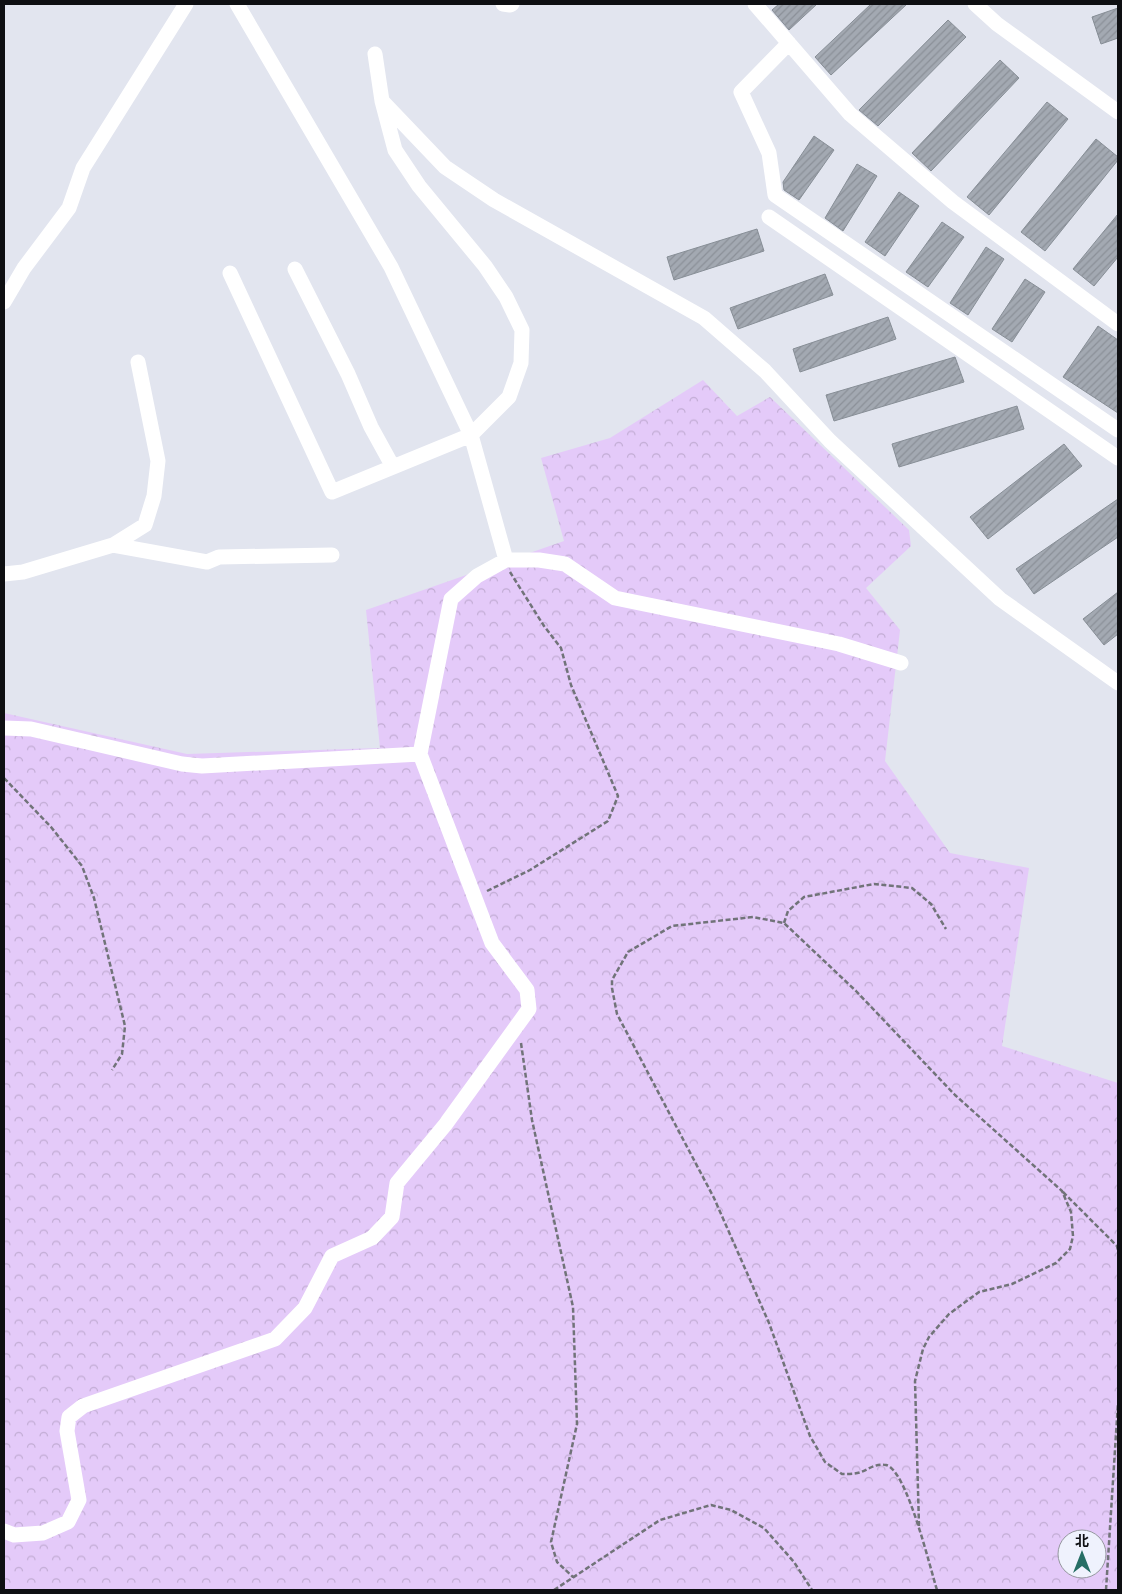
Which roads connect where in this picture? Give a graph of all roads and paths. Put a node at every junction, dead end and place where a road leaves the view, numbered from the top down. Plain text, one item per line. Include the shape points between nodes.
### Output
1 (186, 4) edge
2 (237, 4) edge
3 (503, 4) edge
4 (512, 4) edge
5 (755, 4) edge
6 (975, 4) edge
7 (789, 43) junction
8 (375, 54) dead end
9 (382, 101) junction
10 (1118, 112) edge
11 (768, 217) dead end
12 (295, 269) dead end
13 (230, 273) dead end
14 (4, 302) edge
15 (1118, 324) edge
16 (138, 362) dead end
17 (1118, 430) edge
18 (471, 435) junction
19 (1118, 458) edge
20 (393, 467) junction
21 (113, 545) junction
22 (332, 555) dead end
23 (506, 560) junction
24 (4, 574) edge
25 (901, 663) dead end
26 (1118, 682) edge
27 (4, 728) edge
28 (420, 754) junction
29 (4, 778) edge
30 (475, 898) junction
31 (784, 923) junction
32 (946, 930) dead end
33 (518, 1024) junction
34 (112, 1070) dead end
35 (1062, 1191) junction
36 (1118, 1251) edge
37 (1118, 1403) edge
38 (919, 1526) junction
39 (4, 1535) edge
40 (573, 1578) junction
41 (554, 1590) edge
42 (812, 1590) edge
43 (937, 1590) edge
44 (1106, 1590) edge

1 - 14 street via 83,168 69,208 24,268
2 - 18 street via 391,267
3 - 4 street
5 - 7 street
6 - 10 street via 997,24
7 - 15 street via 850,114 945,196
7 - 17 street via 741,92 768,152 775,194
8 - 9 street
9 - 18 street via 395,150 485,266 506,297 522,330 522,363 509,397
9 - 26 street via 445,167 494,200 704,318 765,370 830,441 1000,599
11 - 19 street
12 - 20 street
13 - 20 street via 332,492
16 - 21 street via 158,461 154,496 145,525
18 - 20 street
18 - 23 street
21 - 22 street via 207,562 218,557
21 - 24 street via 23,572
23 - 25 street via 564,564 615,598 838,644
23 - 28 street via 476,576 451,599
23 - 30 path via 512,578 561,648 571,685 618,796 608,821 530,870
27 - 28 street via 31,729 202,766
28 - 30 street
29 - 34 path via 51,827 82,866 94,898 125,1026 122,1054
30 - 33 street via 492,943 527,990 529,1008
31 - 32 path via 788,911 804,897 874,884 912,888 931,904
31 - 35 path via 856,991 955,1095
31 - 38 path via 752,917 672,926 628,952 612,980 617,1014 714,1198 768,1323 810,1436 825,1462 842,1474 860,1473 874,1466 887,1465 896,1472
33 - 39 street via 445,1125 397,1184 392,1218 372,1238 332,1256 304,1308 275,1338 83,1406 69,1417 67,1432 79,1500 68,1522 43,1533
33 - 40 path via 532,1120 573,1307 577,1424 551,1542 557,1562
35 - 36 path via 1094,1221
35 - 38 path via 1072,1212 1070,1249 1056,1263 1012,1284 979,1292 949,1314 923,1349 915,1381
37 - 44 path
38 - 43 path
40 - 41 path
40 - 42 path via 660,1520 711,1505 731,1510 764,1528 794,1562

